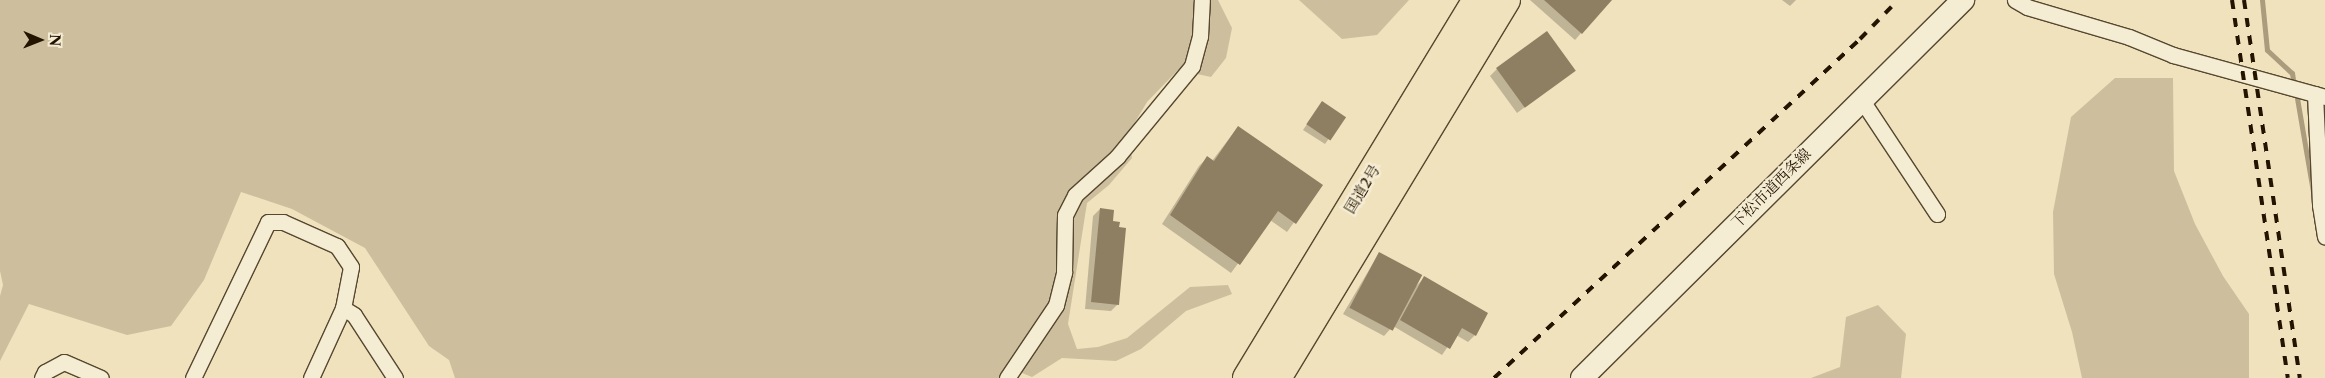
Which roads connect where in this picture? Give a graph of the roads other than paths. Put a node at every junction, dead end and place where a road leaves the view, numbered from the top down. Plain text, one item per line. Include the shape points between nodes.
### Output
1 (1202, 0) edge
2 (1477, 0) edge
3 (1506, 0) edge
4 (1963, 0) edge
5 (2015, 0) edge
6 (2320, 96) edge
7 (1861, 99) junction
8 (1937, 214) dead end
9 (2325, 237) edge
10 (343, 308) junction
11 (1248, 376) edge
12 (42, 378) edge
13 (101, 378) edge
14 (193, 378) edge
15 (311, 378) edge
16 (395, 378) edge
17 (1007, 378) edge
18 (1277, 378) edge
19 (1582, 378) edge

1 - 17 street via 1200,36 1192,66 1117,157 1075,195 1066,215 1064,272 1056,305
2 - 11 highway, 国道2号
3 - 18 highway, 国道2号
4 - 7 street, 下松市道西条線
5 - 6 street via 2027,7 2129,36 2173,55
6 - 9 street via 2320,205
7 - 8 street
7 - 19 street, 下松市道西条線
10 - 14 street via 351,267 337,246 283,222 268,222
10 - 15 street
10 - 16 street via 354,315
12 - 13 street via 45,372 64,362

